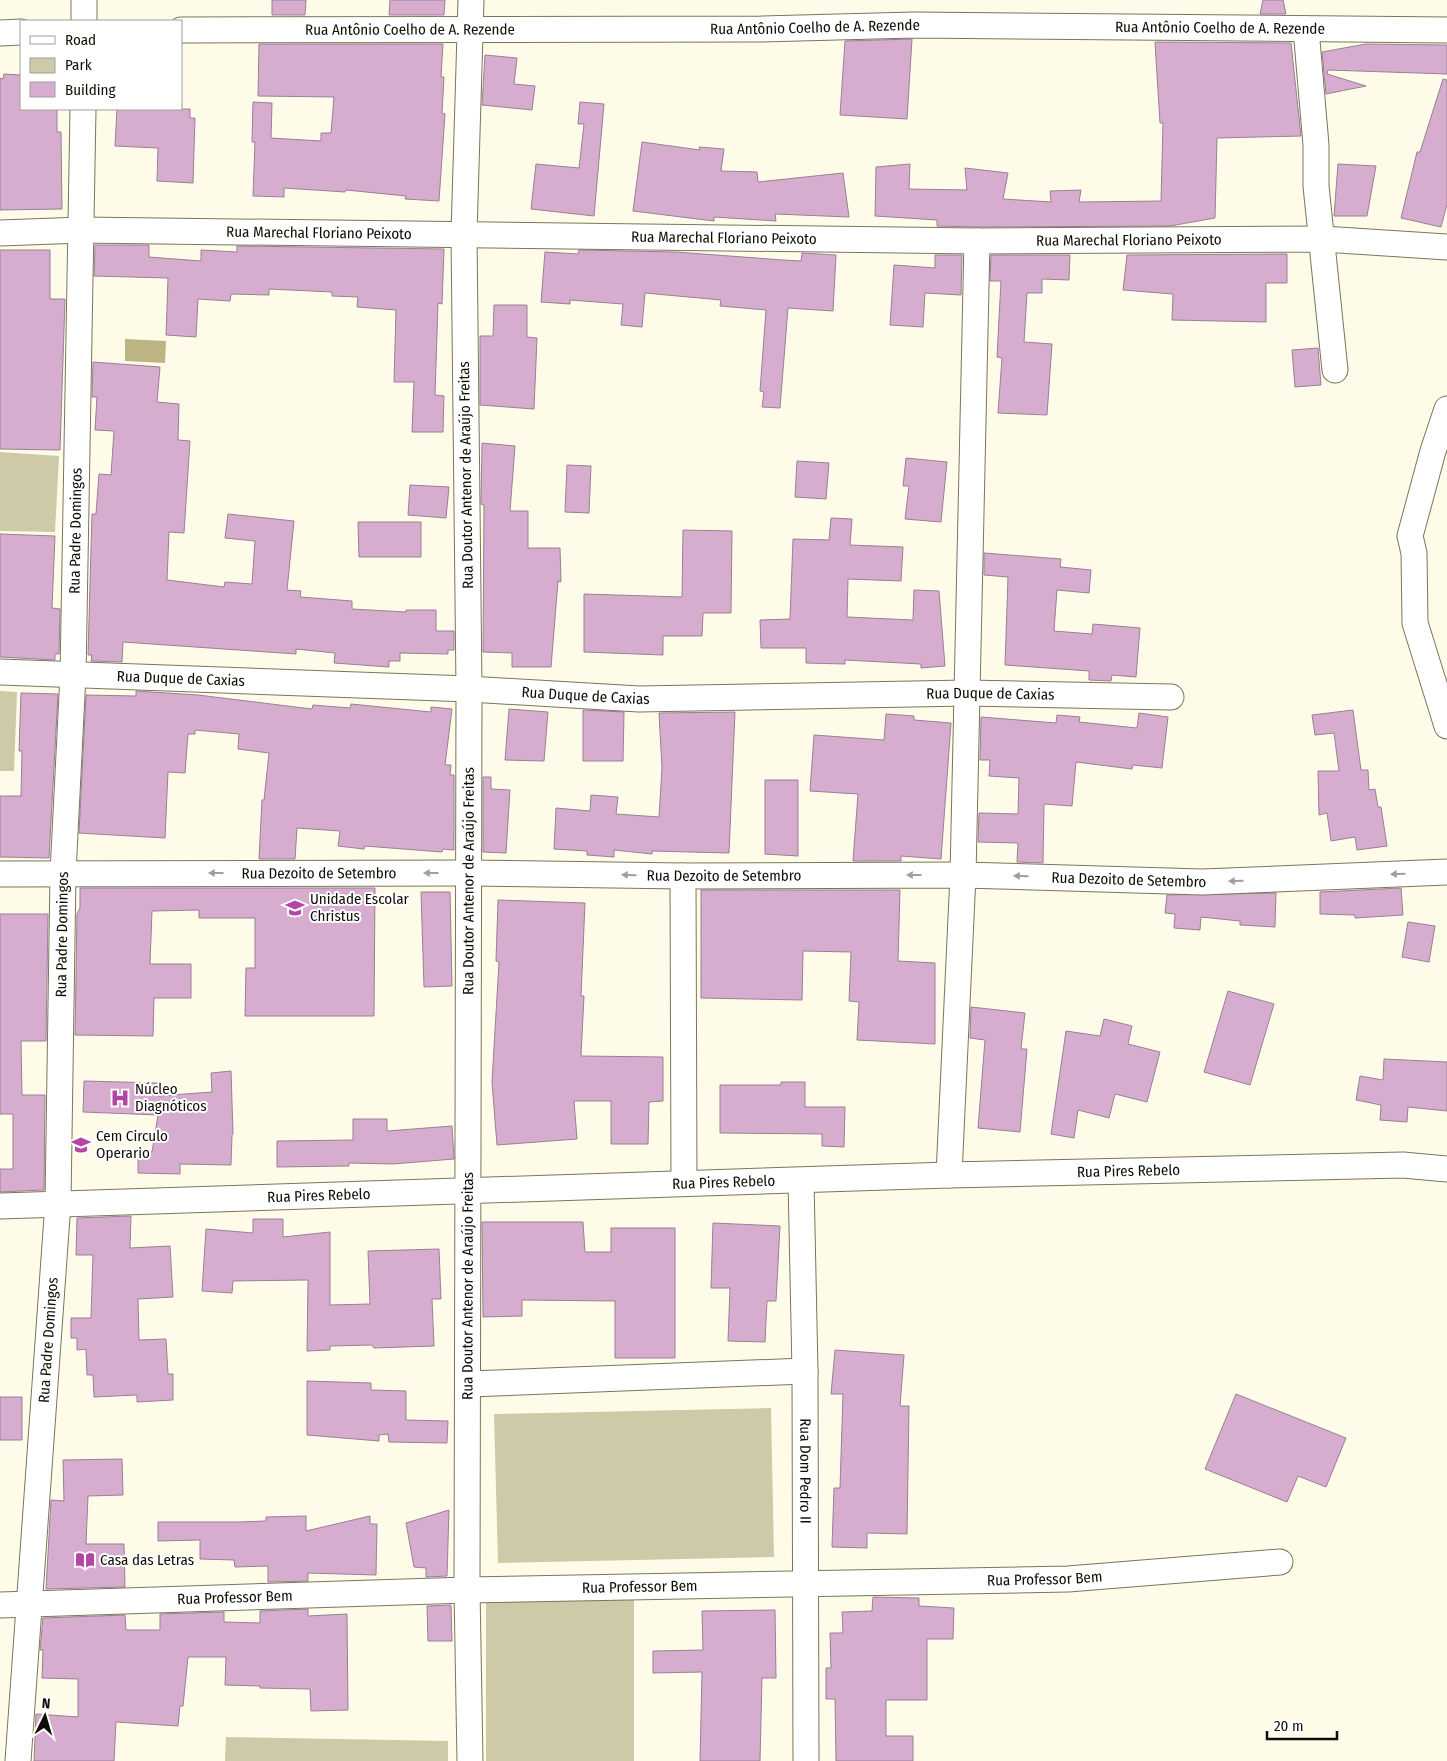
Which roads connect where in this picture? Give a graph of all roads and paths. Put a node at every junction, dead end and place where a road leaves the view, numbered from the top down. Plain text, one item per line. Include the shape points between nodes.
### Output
1 (84, 0) edge
2 (471, 0) edge
3 (84, 20) edge
4 (1306, 29) junction
5 (182, 30) edge
6 (470, 30) junction
7 (1447, 30) edge
8 (0, 32) edge
9 (20, 32) edge
10 (83, 110) edge
11 (82, 230) junction
12 (0, 233) edge
13 (464, 234) junction
14 (1323, 239) junction
15 (977, 241) junction
16 (1447, 247) edge
17 (1335, 370) dead end
18 (1447, 409) edge
19 (0, 672) edge
20 (73, 676) junction
21 (469, 689) junction
22 (967, 693) junction
23 (1171, 697) dead end
24 (1447, 726) edge
25 (1447, 872) edge
26 (63, 873) junction
27 (468, 873) junction
28 (0, 874) edge
29 (963, 875) junction
30 (683, 876) junction
31 (1447, 1169) edge
32 (949, 1175) junction
33 (801, 1181) junction
34 (684, 1183) junction
35 (467, 1192) junction
36 (58, 1203) junction
37 (0, 1206) edge
38 (805, 1371) junction
39 (469, 1384) junction
40 (1280, 1562) dead end
41 (806, 1584) junction
42 (467, 1590) junction
43 (30, 1604) junction
44 (0, 1605) edge
45 (18, 1761) edge
46 (470, 1761) edge
47 (806, 1761) edge

1 - 3 street
2 - 6 street, Rua Doutor Antenor de Araújo Freitas
4 - 6 street, Rua Antônio Coelho de A. Rezende via 913,25
4 - 7 street, Rua Antônio Coelho de A. Rezende
4 - 14 street via 1316,145 1316,186
5 - 6 street, Rua Antônio Coelho de A. Rezende
6 - 13 street, Rua Doutor Antenor de Araújo Freitas
8 - 9 street
10 - 11 street, Rua Padre Domingos
11 - 12 street, Rua Marechal Floriano Peixoto
11 - 13 street, Rua Marechal Floriano Peixoto
11 - 20 street, Rua Padre Domingos
13 - 15 street, Rua Marechal Floriano Peixoto
13 - 21 street, Rua Doutor Antenor de Araújo Freitas
14 - 15 street, Rua Marechal Floriano Peixoto
14 - 16 street, Rua Marechal Floriano Peixoto
14 - 17 street
15 - 22 street
18 - 24 street via 1410,536 1414,553 1415,623
19 - 20 street, Rua Duque de Caxias
20 - 21 street, Rua Duque de Caxias
20 - 26 street, Rua Padre Domingos
21 - 22 street, Rua Duque de Caxias via 639,698
21 - 27 street, Rua Doutor Antenor de Araújo Freitas
22 - 23 street, Rua Duque de Caxias
22 - 29 street
25 -> 29 street, Rua Dezoito de Setembro via 1202,882
27 -> 26 street, Rua Dezoito de Setembro
26 - 28 street, Rua Dezoito de Setembro
26 - 36 street, Rua Padre Domingos
30 -> 27 street, Rua Dezoito de Setembro
27 - 35 street, Rua Doutor Antenor de Araújo Freitas
29 -> 30 street, Rua Dezoito de Setembro
29 - 32 street
30 - 34 street
31 - 32 street, Rua Pires Rebelo via 1403,1165
32 - 33 street, Rua Pires Rebelo
33 - 34 street, Rua Pires Rebelo
33 - 38 street, Rua Dom Pedro II
34 - 35 street, Rua Pires Rebelo
35 - 36 street, Rua Pires Rebelo
35 - 39 street, Rua Doutor Antenor de Araújo Freitas
36 - 37 street, Rua Pires Rebelo
36 - 43 street, Rua Padre Domingos
38 - 39 street
38 - 41 street, Rua Dom Pedro II
39 - 42 street, Rua Doutor Antenor de Araújo Freitas
40 - 41 street, Rua Professor Bem via 1068,1579
41 - 42 street, Rua Professor Bem
41 - 47 street, Rua Dom Pedro II
42 - 43 street, Rua Professor Bem
42 - 46 street, Rua Doutor Antenor de Araújo Freitas
43 - 44 street, Rua Professor Bem
43 - 45 street, Rua Padre Domingos

